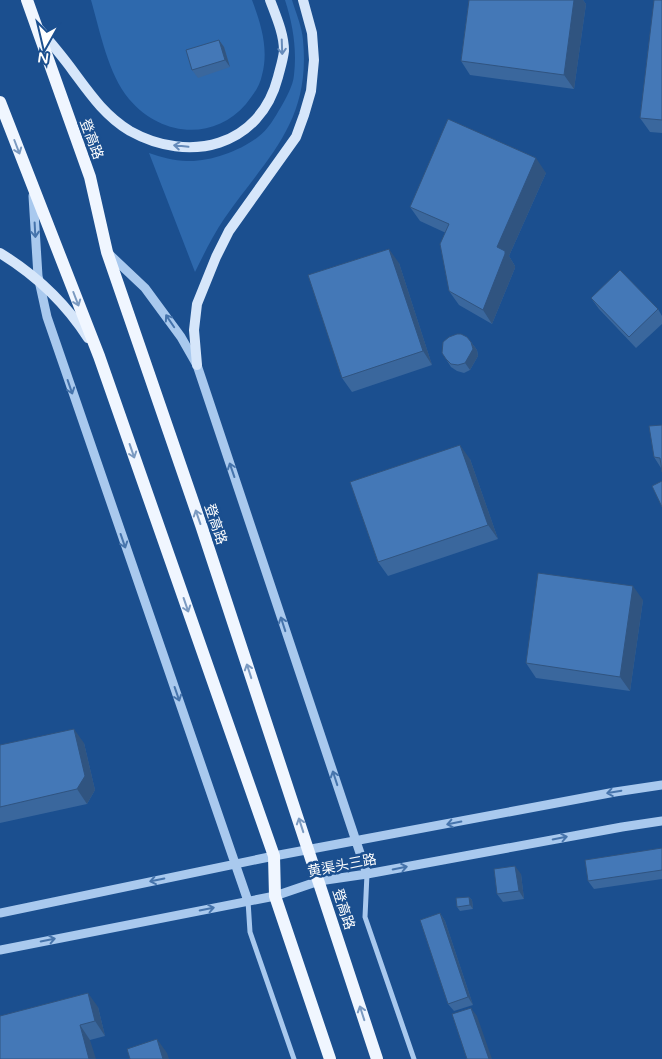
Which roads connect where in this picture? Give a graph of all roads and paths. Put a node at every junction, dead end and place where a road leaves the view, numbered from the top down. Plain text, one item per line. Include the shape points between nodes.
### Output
1 (27, 0) edge
2 (270, 0) edge
3 (303, 0) edge
4 (35, 23) junction
5 (0, 102) edge
6 (30, 181) junction
7 (107, 252) junction
8 (0, 253) edge
9 (40, 281) junction
10 (99, 356) junction
11 (197, 366) junction
12 (662, 785) edge
13 (662, 821) edge
14 (356, 841) junction
15 (309, 850) junction
16 (274, 856) junction
17 (236, 864) junction
18 (367, 874) junction
19 (319, 882) junction
20 (275, 896) junction
21 (248, 901) junction
22 (0, 913) edge
23 (0, 950) edge
24 (294, 1059) edge
25 (330, 1059) edge
26 (377, 1059) edge
27 (414, 1059) edge

1 - 4 main road, 登高路
2 -> 4 main road via 284,50 274,91 265,110 250,126 231,139 207,146 183,148 157,142 117,122 93,100
3 - 11 main road via 312,33 311,91 296,137 229,231 216,257 197,304 194,330
4 - 7 main road, 登高路 via 90,177
5 -> 6 main road
6 -> 9 street
6 -> 10 main road
11 -> 7 street via 181,337 145,288
15 -> 7 main road, 登高路
8 - 9 main road
9 - 10 main road via 75,317
9 -> 17 street via 60,357
10 -> 16 main road
14 -> 11 street
12 -> 14 street, 黄渠头三路
18 -> 13 street, 黄渠头三路
14 - 15 street, 黄渠头三路
14 - 18 street
15 - 16 street, 黄渠头三路
15 - 19 main road, 登高路
16 - 17 street, 黄渠头三路
16 - 20 main road
17 - 21 street
17 -> 22 street, 黄渠头三路
18 - 19 street, 黄渠头三路
18 - 27 street via 365,917
19 - 20 street, 黄渠头三路
26 -> 19 main road, 登高路
20 - 21 street, 黄渠头三路
20 - 25 main road
23 -> 21 street, 黄渠头三路
21 - 24 street via 250,932

